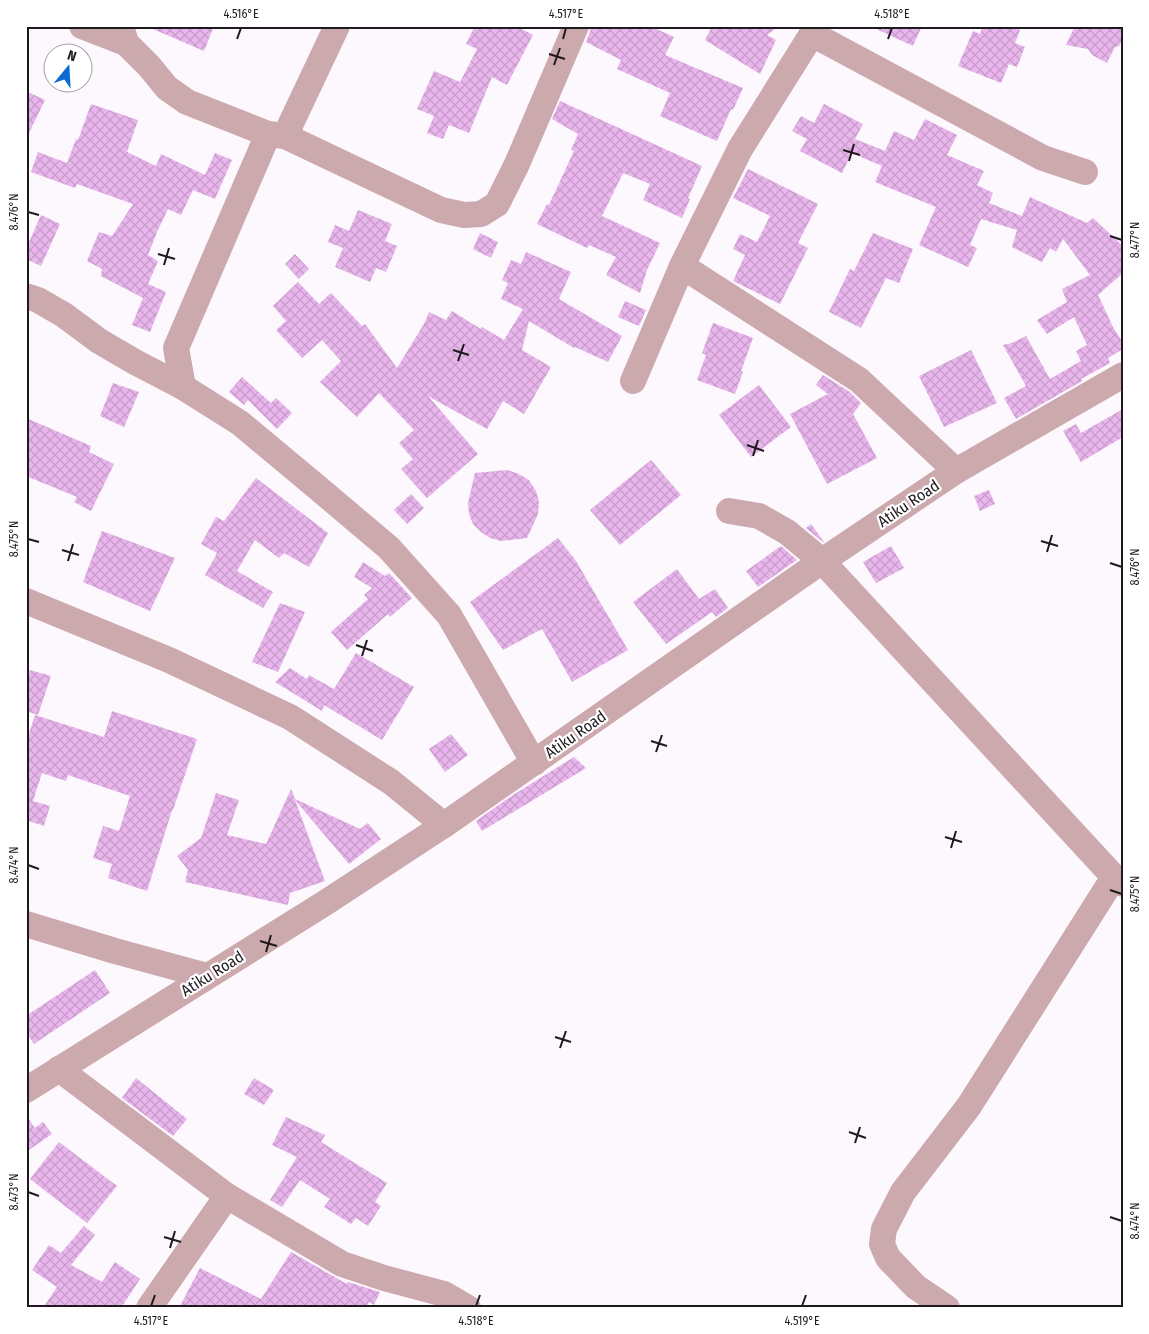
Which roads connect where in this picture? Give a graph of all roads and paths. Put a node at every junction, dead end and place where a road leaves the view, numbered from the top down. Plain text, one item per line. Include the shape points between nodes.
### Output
1 (82, 26) edge
2 (337, 26) edge
3 (576, 26) edge
4 (813, 30) edge
5 (123, 34) edge
6 (277, 136) junction
7 (1085, 172) dead end
8 (682, 266) junction
9 (26, 296) edge
10 (176, 348) junction
11 (135, 362) junction
12 (1123, 375) edge
13 (633, 381) dead end
14 (183, 387) junction
15 (956, 471) junction
16 (729, 510) dead end
17 (822, 561) junction
18 (26, 601) edge
19 (534, 763) junction
20 (444, 825) junction
21 (1118, 881) edge
22 (26, 924) edge
23 (208, 976) junction
24 (59, 1069) junction
25 (26, 1090) edge
26 (227, 1196) junction
27 (149, 1308) edge
28 (468, 1308) edge
29 (947, 1308) edge

1 - 5 street
2 - 6 street
3 - 6 street via 517,164 496,204 481,214 464,215 441,210
4 - 7 street via 1043,158
4 - 8 street via 740,149
5 - 6 street via 167,88 187,102
6 - 10 street
8 - 13 street
8 - 15 street via 859,380
9 - 11 street via 64,315
10 - 11 street
10 - 14 street
11 - 14 street
12 - 15 street, Atiku Road
14 - 19 street via 240,423 389,548 448,614
15 - 17 street, Atiku Road
16 - 17 street via 759,516 787,532
17 - 19 street, Atiku Road
17 - 21 street
18 - 20 street via 169,660 290,717 391,782
19 - 20 street, Atiku Road
20 - 23 street, Atiku Road
21 - 29 street via 969,1106 903,1192 884,1230 882,1244 888,1258 916,1286
22 - 23 street
23 - 24 street, Atiku Road
24 - 25 street, Atiku Road
24 - 26 street
26 - 27 street
26 - 28 street via 342,1264 444,1294

